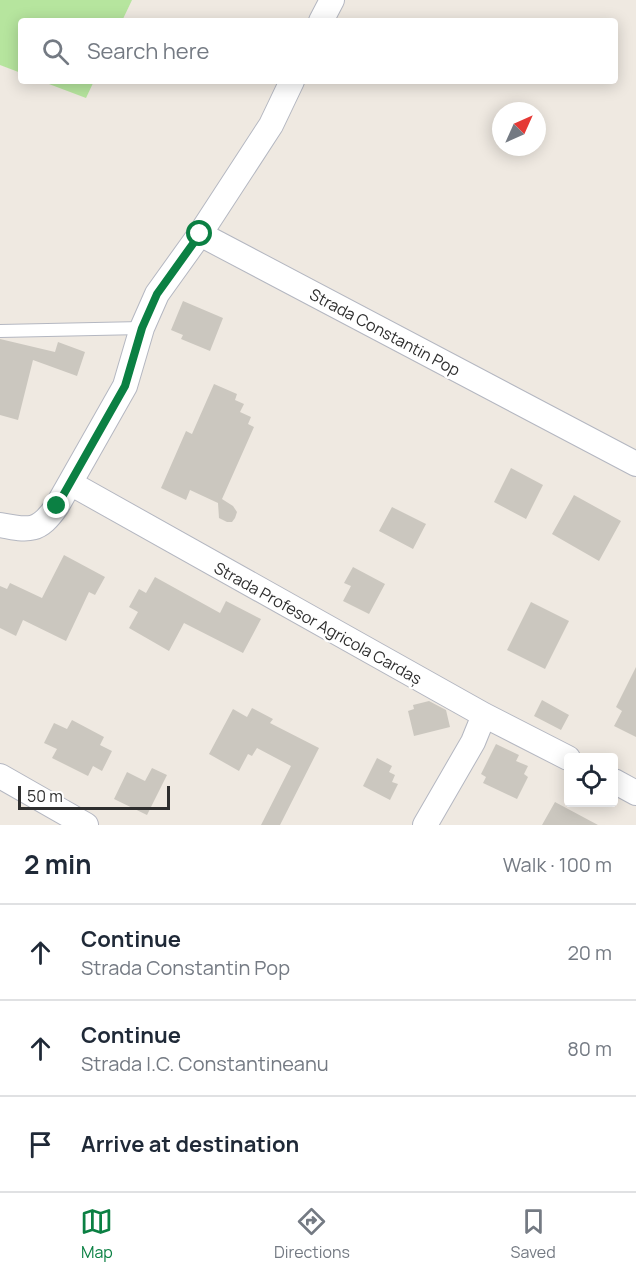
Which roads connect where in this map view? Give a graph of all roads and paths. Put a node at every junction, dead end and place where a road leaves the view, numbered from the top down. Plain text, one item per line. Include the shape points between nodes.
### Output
1 (332, 0) edge
2 (323, 18) edge
3 (291, 84) edge
4 (200, 234) junction
5 (142, 328) junction
6 (0, 331) edge
7 (636, 464) edge
8 (70, 483) junction
9 (0, 525) edge
10 (484, 715) junction
11 (564, 756) edge
12 (0, 777) edge
13 (618, 783) edge
14 (636, 793) edge
15 (87, 825) edge
16 (425, 825) edge

1 - 2 street
3 - 4 street via 271,125
4 - 5 street via 157,294
4 - 7 street, Strada Constantin Pop
5 - 6 lane
5 - 8 street via 125,386
8 - 9 street via 48,519 40,525 30,530
8 - 10 street, Strada Profesor Agricola Cardaș
10 - 11 street, Strada Profesor Agricola Cardaș
10 - 16 street
12 - 15 street
13 - 14 street

